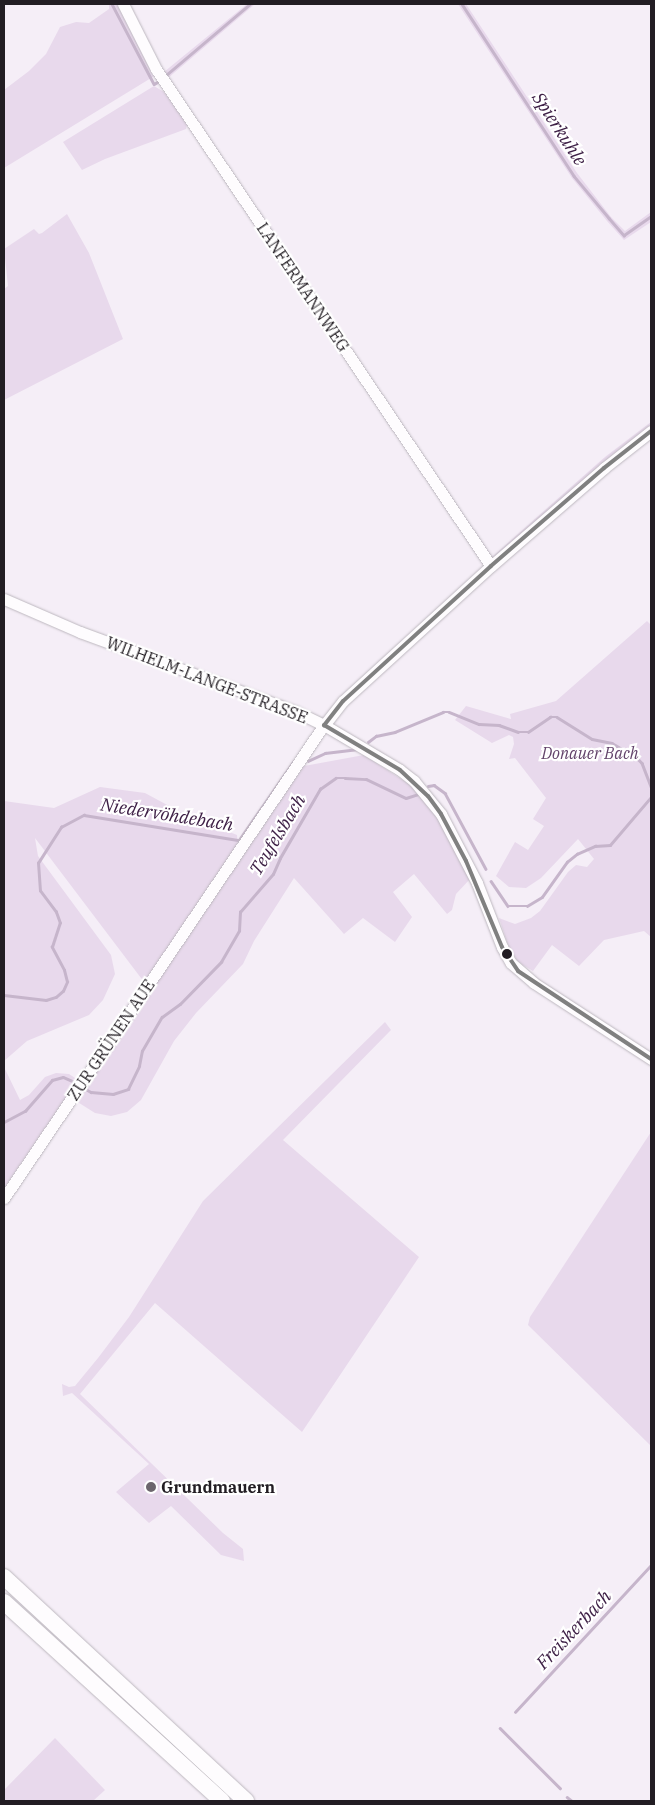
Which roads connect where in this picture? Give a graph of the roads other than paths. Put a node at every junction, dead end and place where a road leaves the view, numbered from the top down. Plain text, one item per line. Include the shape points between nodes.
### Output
1 (123, 4) edge
2 (651, 431) edge
3 (491, 566) junction
4 (4, 599) edge
5 (324, 724) junction
6 (651, 1059) edge
7 (4, 1198) edge
8 (4, 1577) edge
9 (4, 1602) edge
10 (222, 1801) edge
11 (246, 1801) edge

1 - 3 street, LANFERMANNWEG via 156,69
2 - 3 street, ZUR GRÜNEN AUE
3 - 5 street, ZUR GRÜNEN AUE via 343,701
4 - 5 street, WILHELM-LANGE-STRASSE via 80,632
5 - 6 street, WILHELM-LANGE-STRASSE via 400,770 428,796 466,861 502,947 518,970
5 - 7 street, ZUR GRÜNEN AUE
8 - 11 highway
9 - 10 highway

